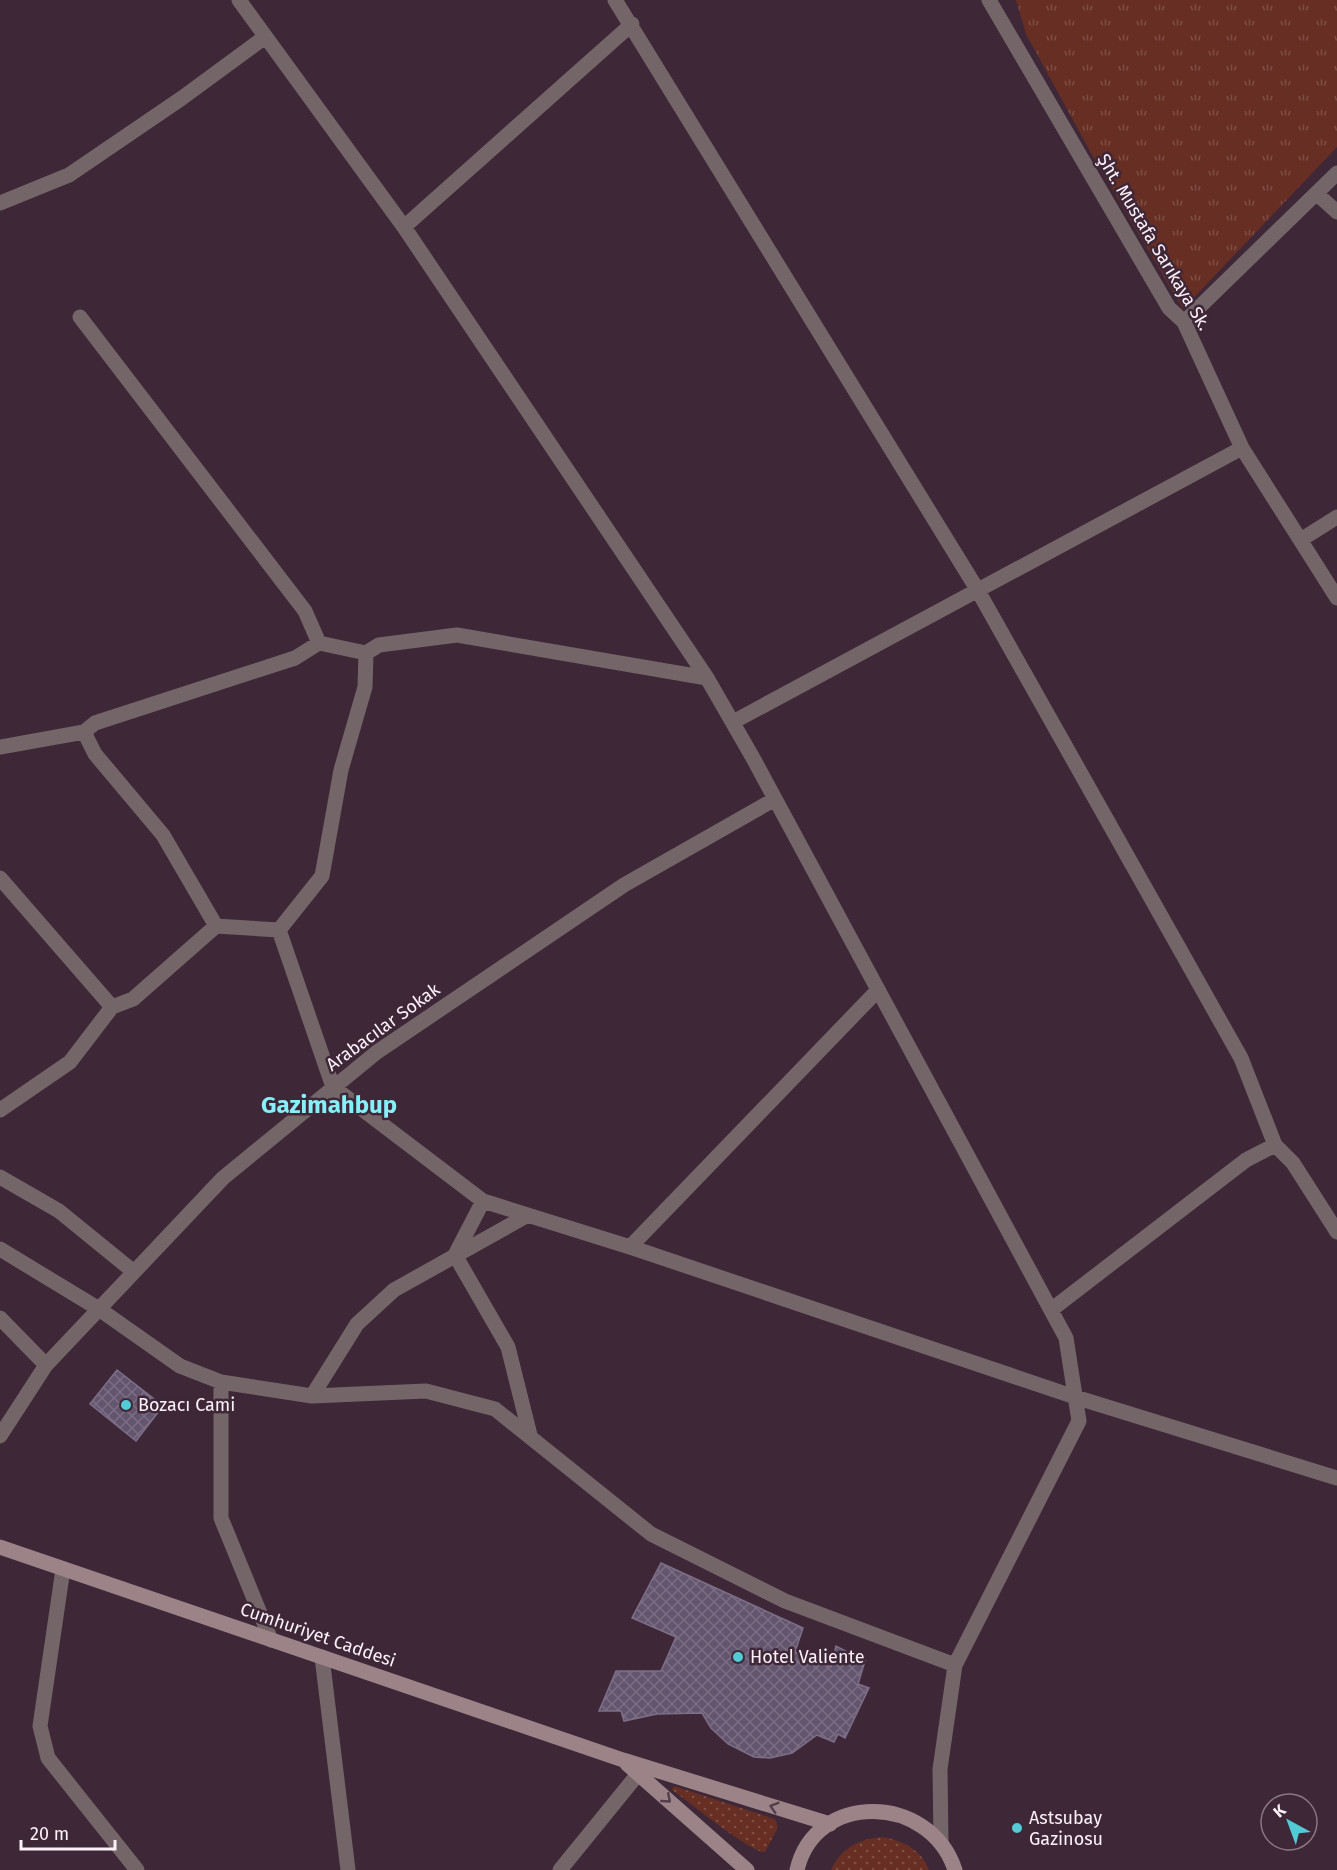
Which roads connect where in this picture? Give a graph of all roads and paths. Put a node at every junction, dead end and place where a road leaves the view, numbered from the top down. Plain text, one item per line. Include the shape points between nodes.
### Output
1 (239, 0) edge
2 (615, 0) edge
3 (989, 0) edge
4 (632, 24) junction
5 (265, 37) junction
6 (1337, 173) edge
7 (1317, 194) junction
8 (0, 203) edge
9 (1337, 212) edge
10 (404, 227) junction
11 (80, 317) dead end
12 (1184, 322) junction
13 (1242, 448) junction
14 (1337, 517) edge
15 (1302, 539) junction
16 (977, 589) junction
17 (1337, 598) edge
18 (319, 644) junction
19 (366, 653) junction
20 (707, 678) junction
21 (732, 722) junction
22 (84, 732) junction
23 (0, 747) edge
24 (775, 799) junction
25 (0, 878) edge
26 (216, 926) junction
27 (279, 930) junction
28 (878, 990) junction
29 (112, 1007) junction
30 (333, 1087) junction
31 (0, 1110) edge
32 (1275, 1145) junction
33 (0, 1177) edge
34 (483, 1201) junction
35 (528, 1215) junction
36 (1337, 1232) edge
37 (630, 1247) junction
38 (0, 1249) edge
39 (455, 1255) junction
40 (134, 1272) junction
41 (99, 1309) junction
42 (1051, 1310) junction
43 (0, 1318) edge
44 (46, 1365) junction
45 (221, 1382) junction
46 (312, 1396) junction
47 (1075, 1397) junction
48 (530, 1435) junction
49 (0, 1436) edge
50 (1337, 1478) edge
51 (0, 1547) edge
52 (63, 1569) junction
53 (271, 1640) junction
54 (322, 1657) junction
55 (955, 1665) junction
56 (623, 1760) junction
57 (639, 1774) junction
58 (830, 1824) junction
59 (941, 1843) junction
60 (138, 1870) edge
61 (348, 1870) edge
62 (560, 1870) edge
63 (747, 1870) edge
64 (797, 1870) edge
65 (955, 1870) edge

1 - 5 street
2 - 4 street
3 - 12 street, Şht. Mustafa Sarıkaya Sk. via 1169,308
4 - 10 street
4 - 16 street
5 - 8 street via 69,175
5 - 10 street
6 - 7 street
7 - 9 street
7 - 12 street
10 - 20 street
11 - 18 street via 305,611
12 - 13 street, Şht. Mustafa Sarıkaya Sk.
13 - 15 street, Şht. Mustafa Sarıkaya Sk.
13 - 16 street
14 - 15 street
15 - 17 street, Şht. Mustafa Sarıkaya Sk.
16 - 21 street
16 - 32 street via 1241,1058
18 - 19 street
18 - 22 street via 296,658 95,723
19 - 20 street via 379,645 457,635
19 - 27 street via 365,687 341,770 322,876
20 - 21 street
21 - 24 street
22 - 23 street
22 - 26 street via 95,754 163,835
24 - 28 street
24 - 30 street, Arabacılar Sokak via 624,885 377,1052
25 - 29 street
26 - 27 street
26 - 29 street via 133,999
27 - 30 street
28 - 37 street
28 - 42 street
29 - 31 street via 70,1062
30 - 34 street
30 - 40 street, Arabacılar Sokak via 223,1178
32 - 36 street via 1293,1163
32 - 42 street via 1246,1160
33 - 40 street via 59,1211
34 - 35 street
34 - 39 street
35 - 37 street
35 - 39 street
37 - 47 street
38 - 41 street
39 - 46 street via 394,1290 357,1324
39 - 48 street via 508,1347
40 - 41 street, Arabacılar Sokak
41 - 44 street, Arabacılar Sokak
41 - 45 street via 180,1366
42 - 47 street via 1066,1338
43 - 44 street
44 - 49 street, Arabacılar Sokak
45 - 46 street
45 - 53 street via 222,1518
46 - 48 street via 426,1391 495,1408
47 - 50 street
47 - 55 street via 1079,1421
48 - 55 street via 651,1534 786,1601
51 - 52 main road, Cumhuriyet Caddesi
52 - 53 main road, Cumhuriyet Caddesi
52 - 60 street via 40,1726 48,1758
53 - 54 main road, Cumhuriyet Caddesi
54 - 56 main road, Cumhuriyet Caddesi
54 - 61 street
55 - 59 street via 940,1769
56 - 57 main road
58 -> 56 main road, Cumhuriyet Caddesi
57 - 62 street
57 -> 63 main road
58 - 59 main road via 852,1814 877,1810 901,1814 923,1826
58 - 64 main road via 811,1841
59 - 65 main road

